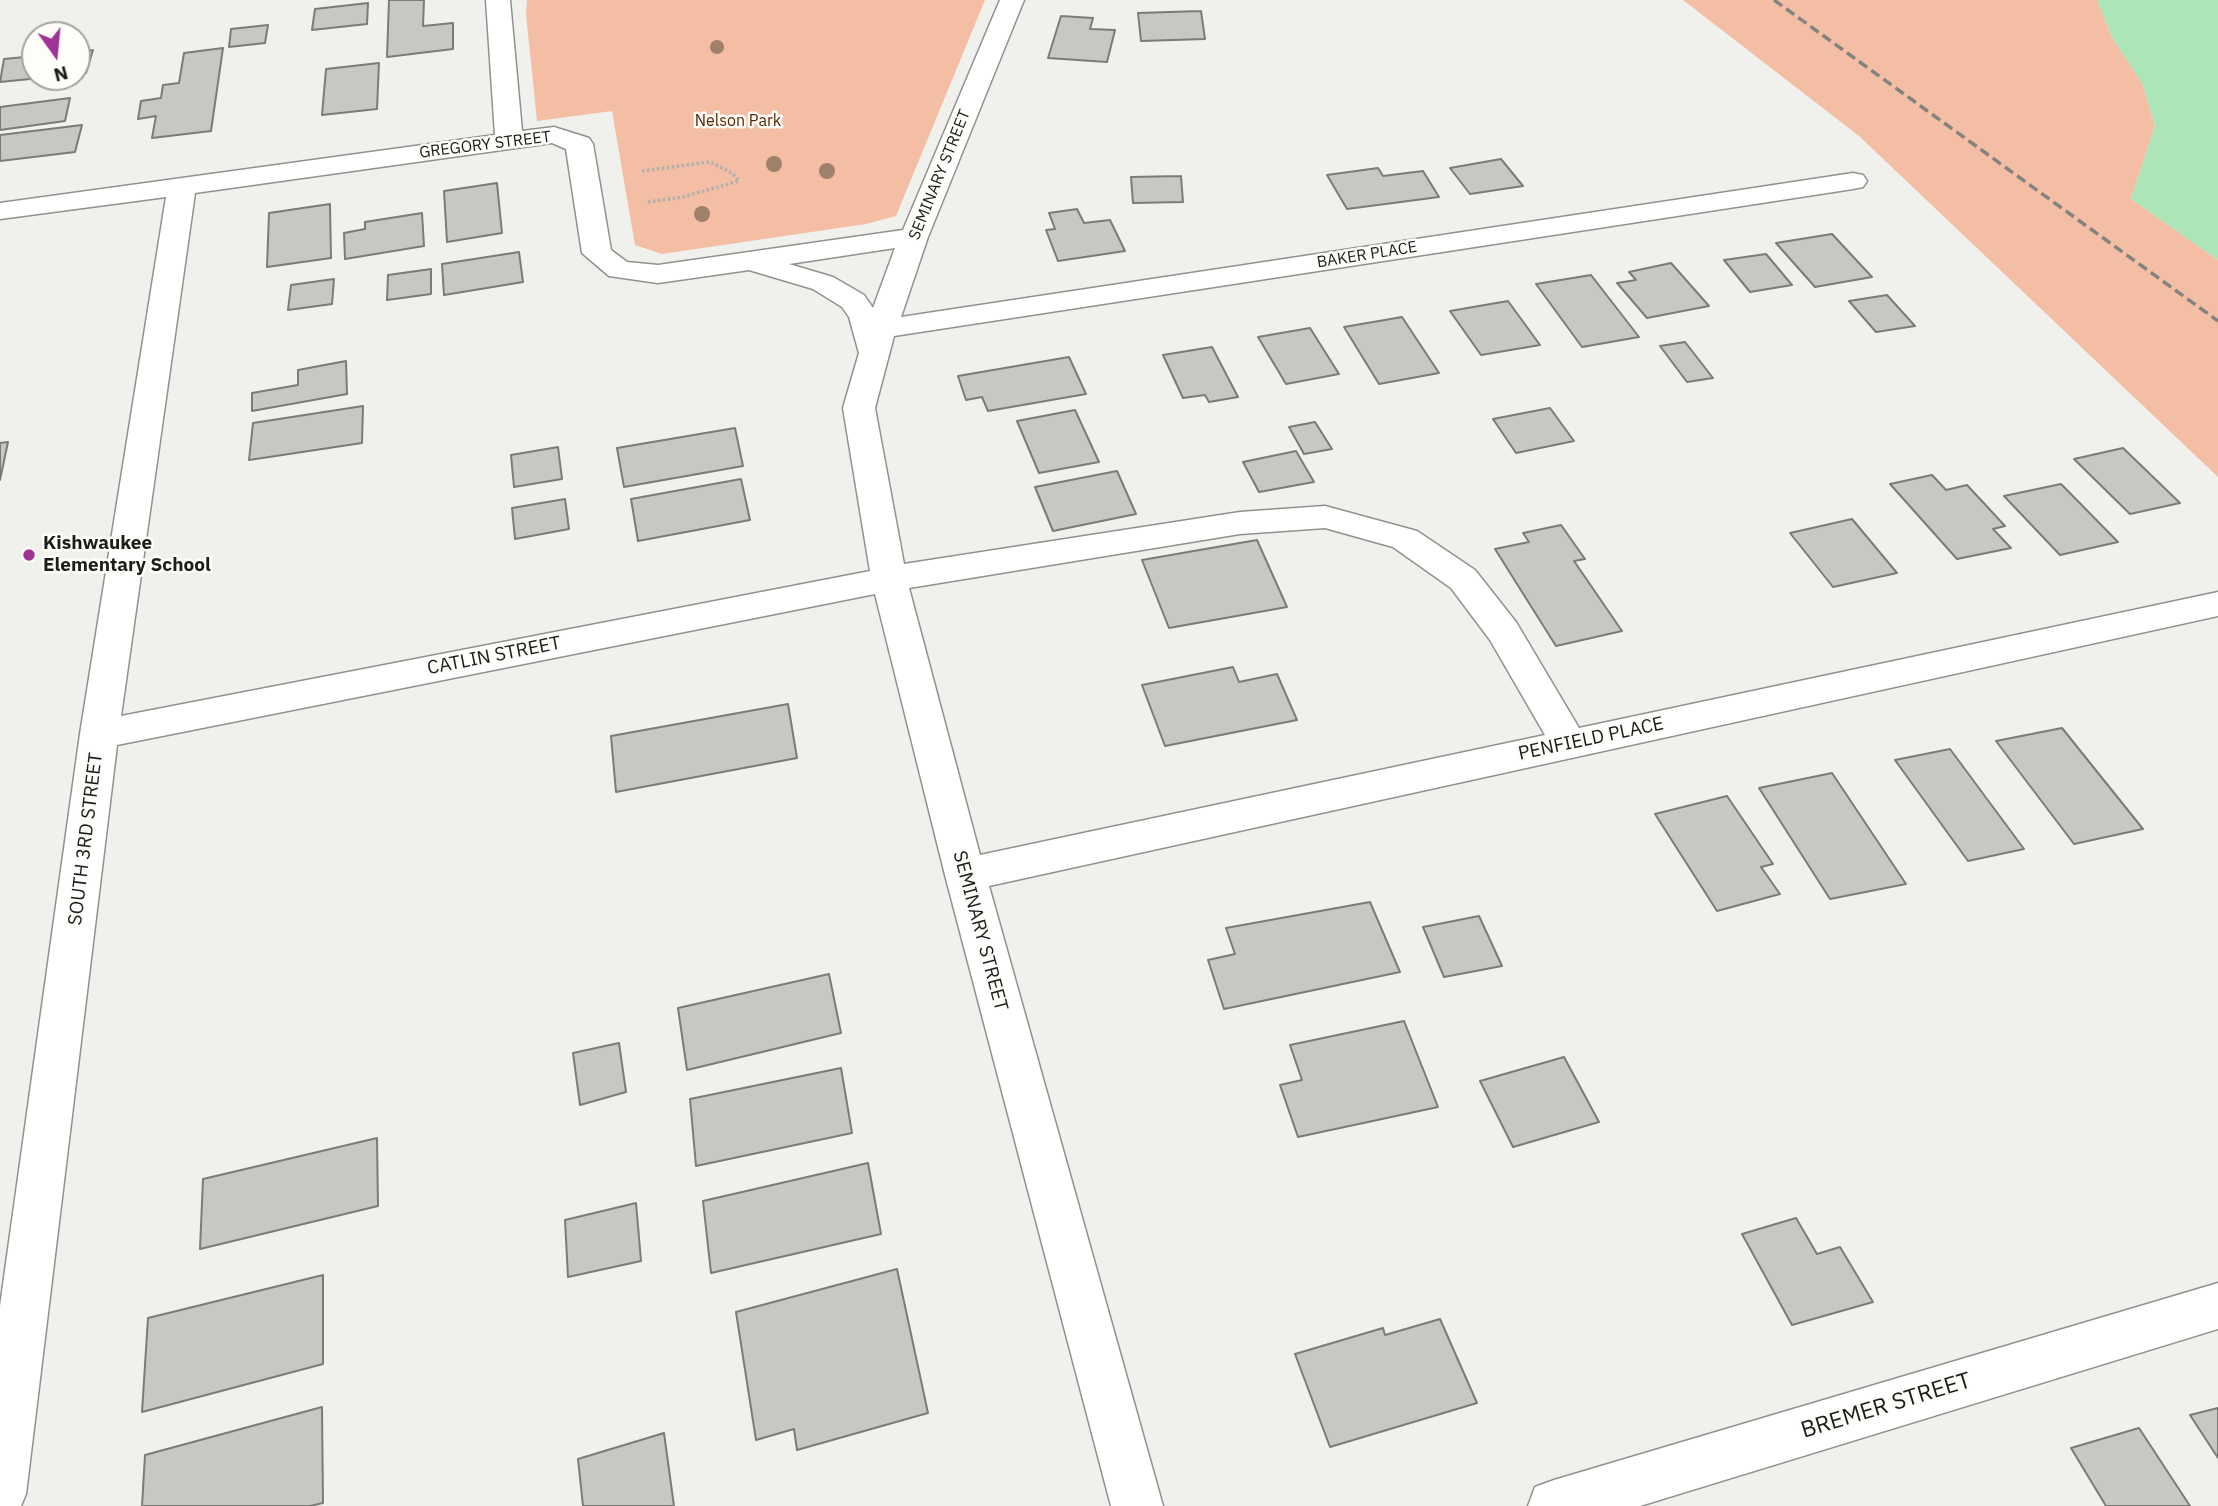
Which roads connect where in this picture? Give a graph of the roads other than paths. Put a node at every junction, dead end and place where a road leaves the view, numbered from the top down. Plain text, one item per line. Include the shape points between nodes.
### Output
1 (498, 0) edge
2 (1012, 0) edge
3 (509, 140) junction
4 (1853, 181) dead end
5 (182, 186) junction
6 (0, 211) edge
7 (914, 237) junction
8 (743, 261) junction
9 (878, 341) junction
10 (889, 579) junction
11 (2218, 604) edge
12 (99, 734) junction
13 (1569, 744) junction
14 (965, 875) junction
15 (2218, 1306) edge
16 (0, 1494) edge
17 (1137, 1506) edge
18 (1554, 1506) edge

1 - 3 street
2 - 7 street, SEMINARY STREET
3 - 5 street, GREGORY STREET
3 - 8 street, GREGORY STREET via 554,135 579,144 597,253 619,270 658,274
4 - 9 street, BAKER PLACE
5 - 6 street, GREGORY STREET
5 - 12 street, SOUTH 3RD STREET
7 - 8 street, GREGORY STREET
7 - 9 street, SEMINARY STREET
8 - 9 street via 812,279 853,301
9 - 10 street, SEMINARY STREET via 859,408
10 - 12 street, CATLIN STREET
10 - 13 street, CATLIN STREET via 1240,523 1325,517 1405,539 1463,579 1503,631
10 - 14 street, SEMINARY STREET
11 - 13 street, PENFIELD PLACE
12 - 16 street, SOUTH 3RD STREET
13 - 14 street, PENFIELD PLACE
14 - 17 street, SEMINARY STREET
15 - 18 street, BREMER STREET

